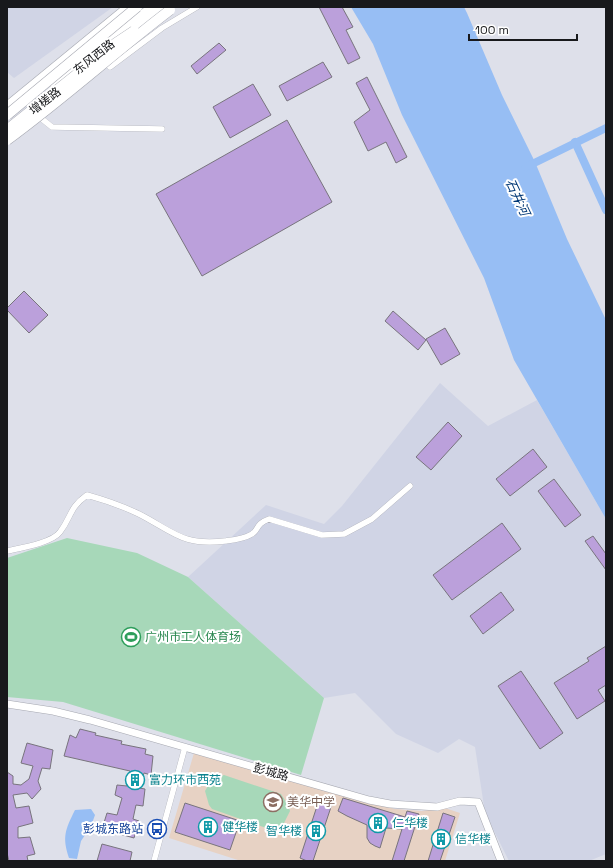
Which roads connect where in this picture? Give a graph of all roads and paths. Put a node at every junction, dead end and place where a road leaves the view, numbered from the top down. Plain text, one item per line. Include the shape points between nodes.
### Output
1 (129, 7) edge
2 (137, 7) edge
3 (142, 7) edge
4 (152, 7) edge
5 (197, 7) edge
6 (170, 8) edge
7 (139, 22) junction
8 (102, 59) junction
9 (54, 79) junction
10 (36, 86) junction
11 (42, 97) junction
12 (7, 108) edge
13 (35, 113) junction
14 (7, 115) edge
15 (7, 119) edge
16 (7, 124) edge
17 (162, 129) dead end
18 (7, 130) edge
19 (7, 134) edge
20 (7, 140) edge
21 (410, 486) dead end
22 (7, 551) edge
23 (7, 704) edge
24 (184, 747) junction
25 (498, 860) edge
26 (154, 861) edge

1 - 12 highway
2 - 9 highway, 增槎路, bridge
3 - 10 main road, 东风西路 via 126,16
4 - 9 main road
5 - 8 street via 157,32 110,67
6 - 7 main road, 东风西路
6 - 18 highway, 增槎路, bridge via 125,36
6 - 20 highway, bridge via 51,108
7 - 8 main road via 124,40
7 - 11 main road, 东风西路
8 - 13 main road
9 - 10 main road
9 - 14 highway, 增槎路, bridge
9 - 15 main road
10 - 12 main road, 东风西路
11 - 13 main road
11 - 16 main road, 东风西路
13 - 17 street via 52,127
13 - 19 main road
21 - 22 street via 372,519 344,534 322,535 269,519 260,522 252,534 209,543 179,537 107,500 87,495 75,504 59,534 40,543
23 - 24 street, 彭城路 via 71,715
24 - 25 street, 彭城路 via 334,791 390,804 437,807 460,801 478,802
24 - 26 street

